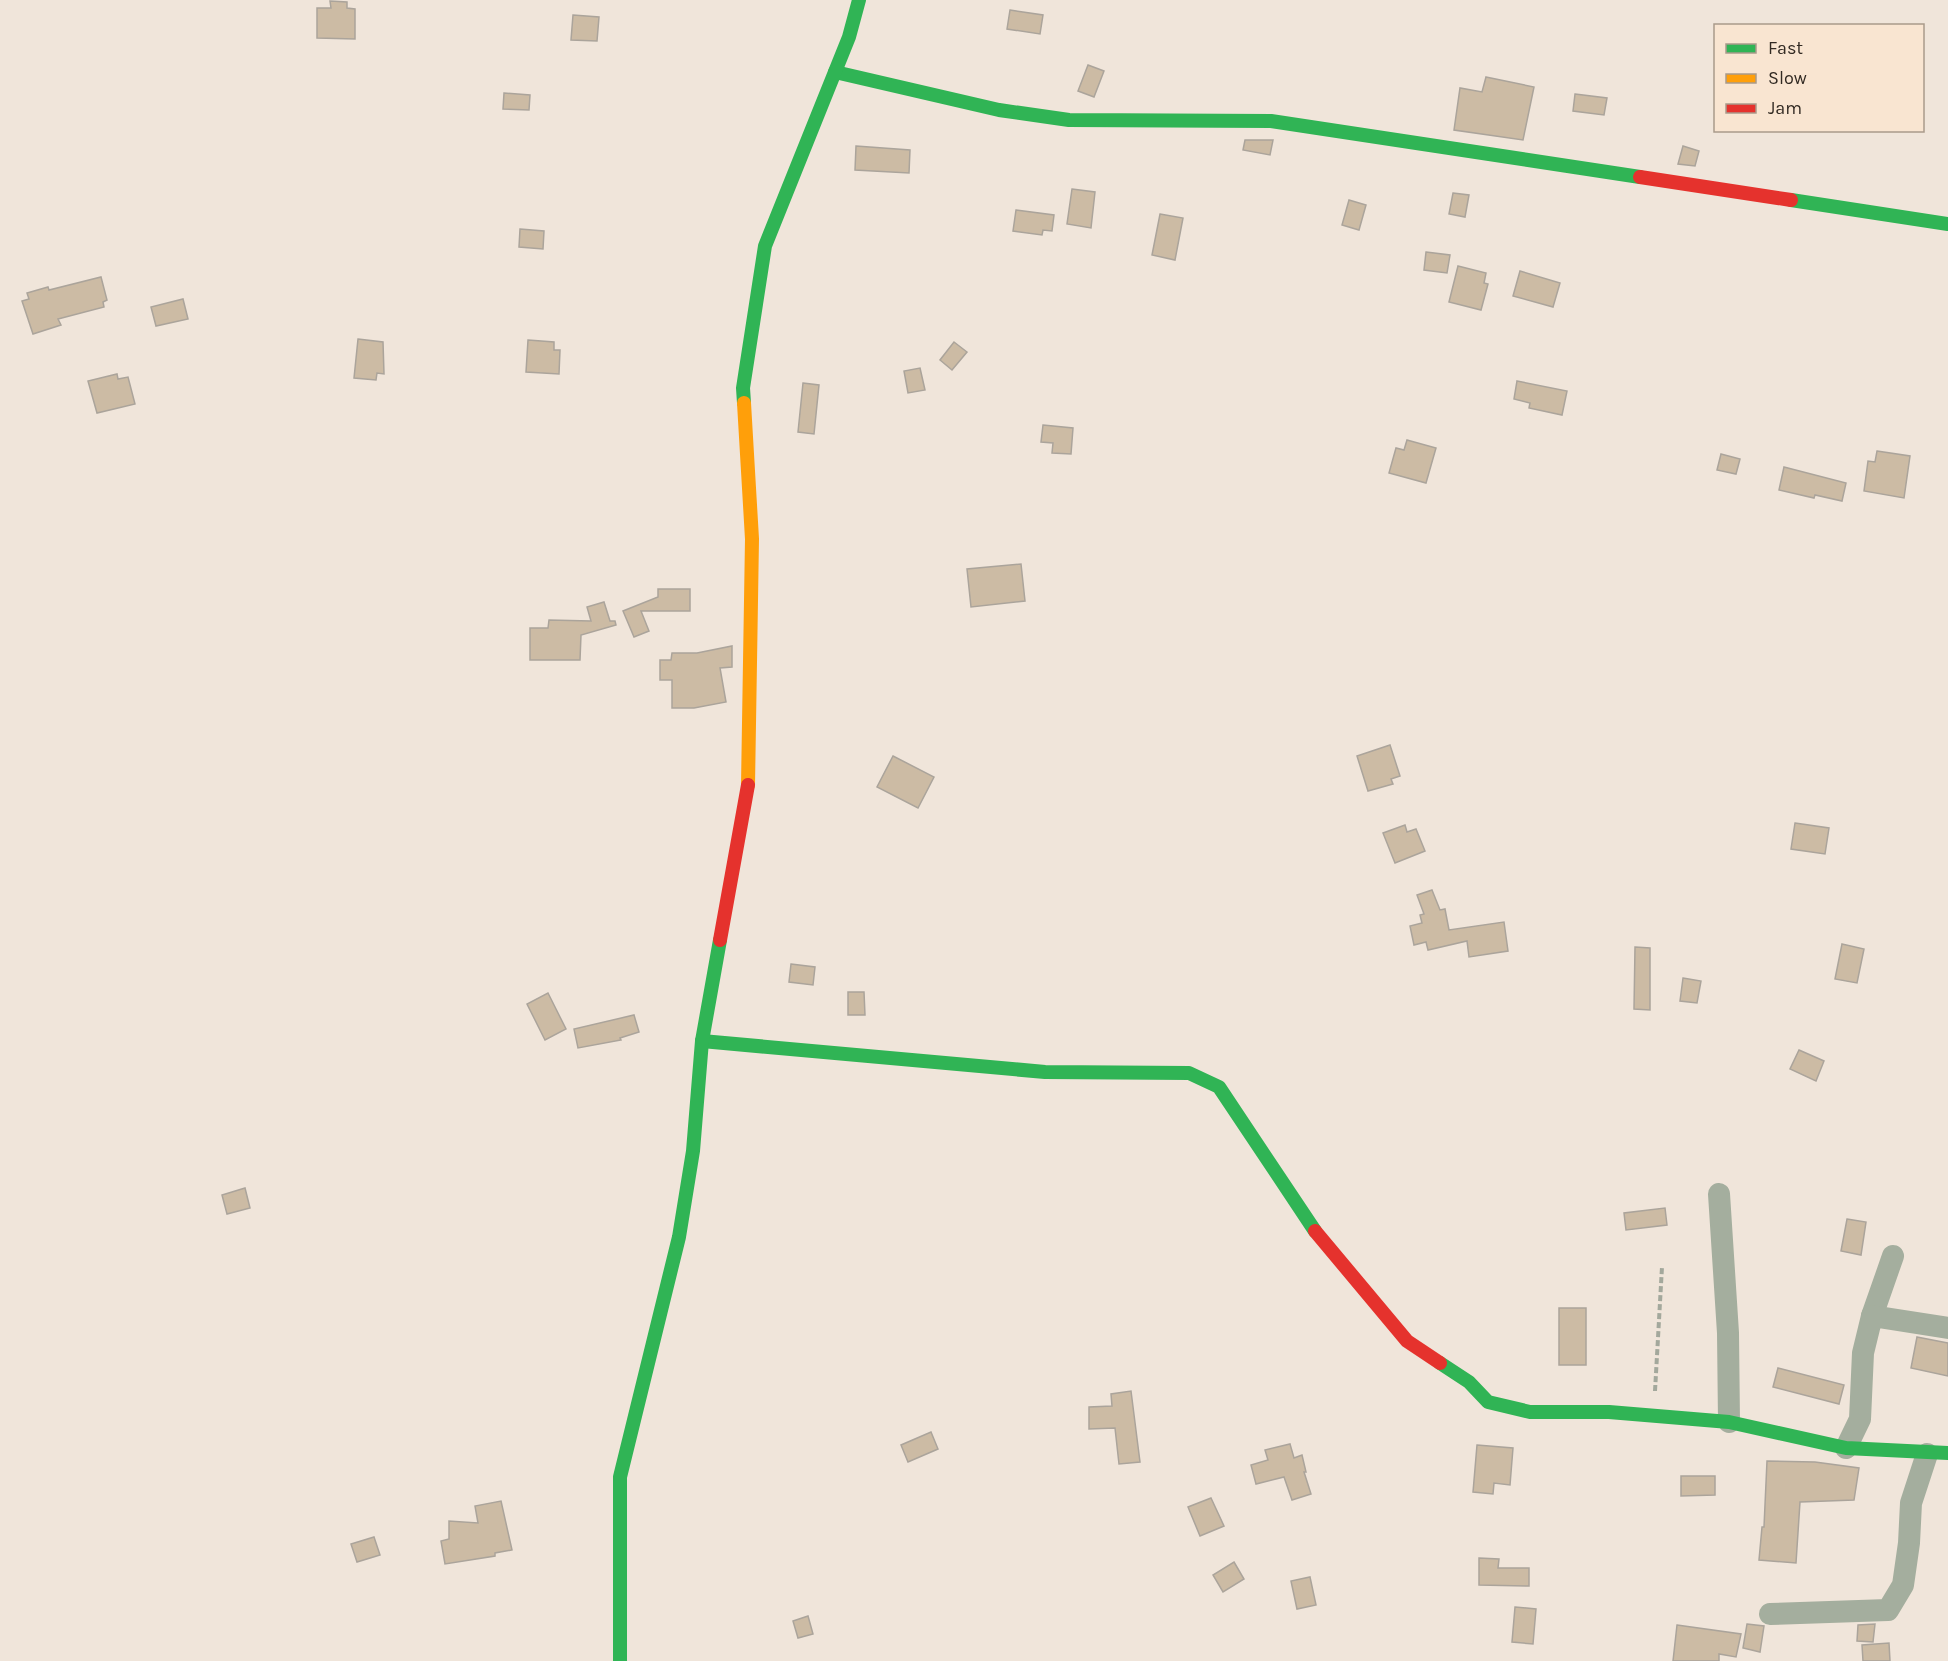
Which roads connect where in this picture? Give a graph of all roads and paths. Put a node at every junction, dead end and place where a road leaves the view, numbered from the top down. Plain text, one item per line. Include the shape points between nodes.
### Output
1 (859, 0) edge
2 (835, 72) junction
3 (1948, 225) edge
4 (702, 1041) junction
5 (1719, 1194) dead end
6 (1893, 1256) dead end
7 (1662, 1267) dead end
8 (1872, 1316) junction
9 (1948, 1328) edge
10 (1654, 1416) junction
11 (1730, 1422) junction
12 (1846, 1448) junction
13 (1937, 1454) edge
14 (1770, 1614) dead end
15 (620, 1661) edge

1 - 2 street
2 - 3 street via 999,110 1069,120 1271,121
2 - 4 street via 765,246 742,388 752,539 750,775
4 - 10 street via 1045,1072 1189,1073 1219,1087 1320,1238 1407,1341 1469,1382 1488,1402 1530,1412
4 - 15 street via 693,1151 679,1237 620,1477
5 - 11 street
6 - 8 street
7 - 10 path
8 - 9 street
8 - 12 street via 1863,1353 1860,1419
10 - 11 street
11 - 12 street
12 - 13 street
13 - 14 street via 1911,1503 1903,1585 1888,1610

